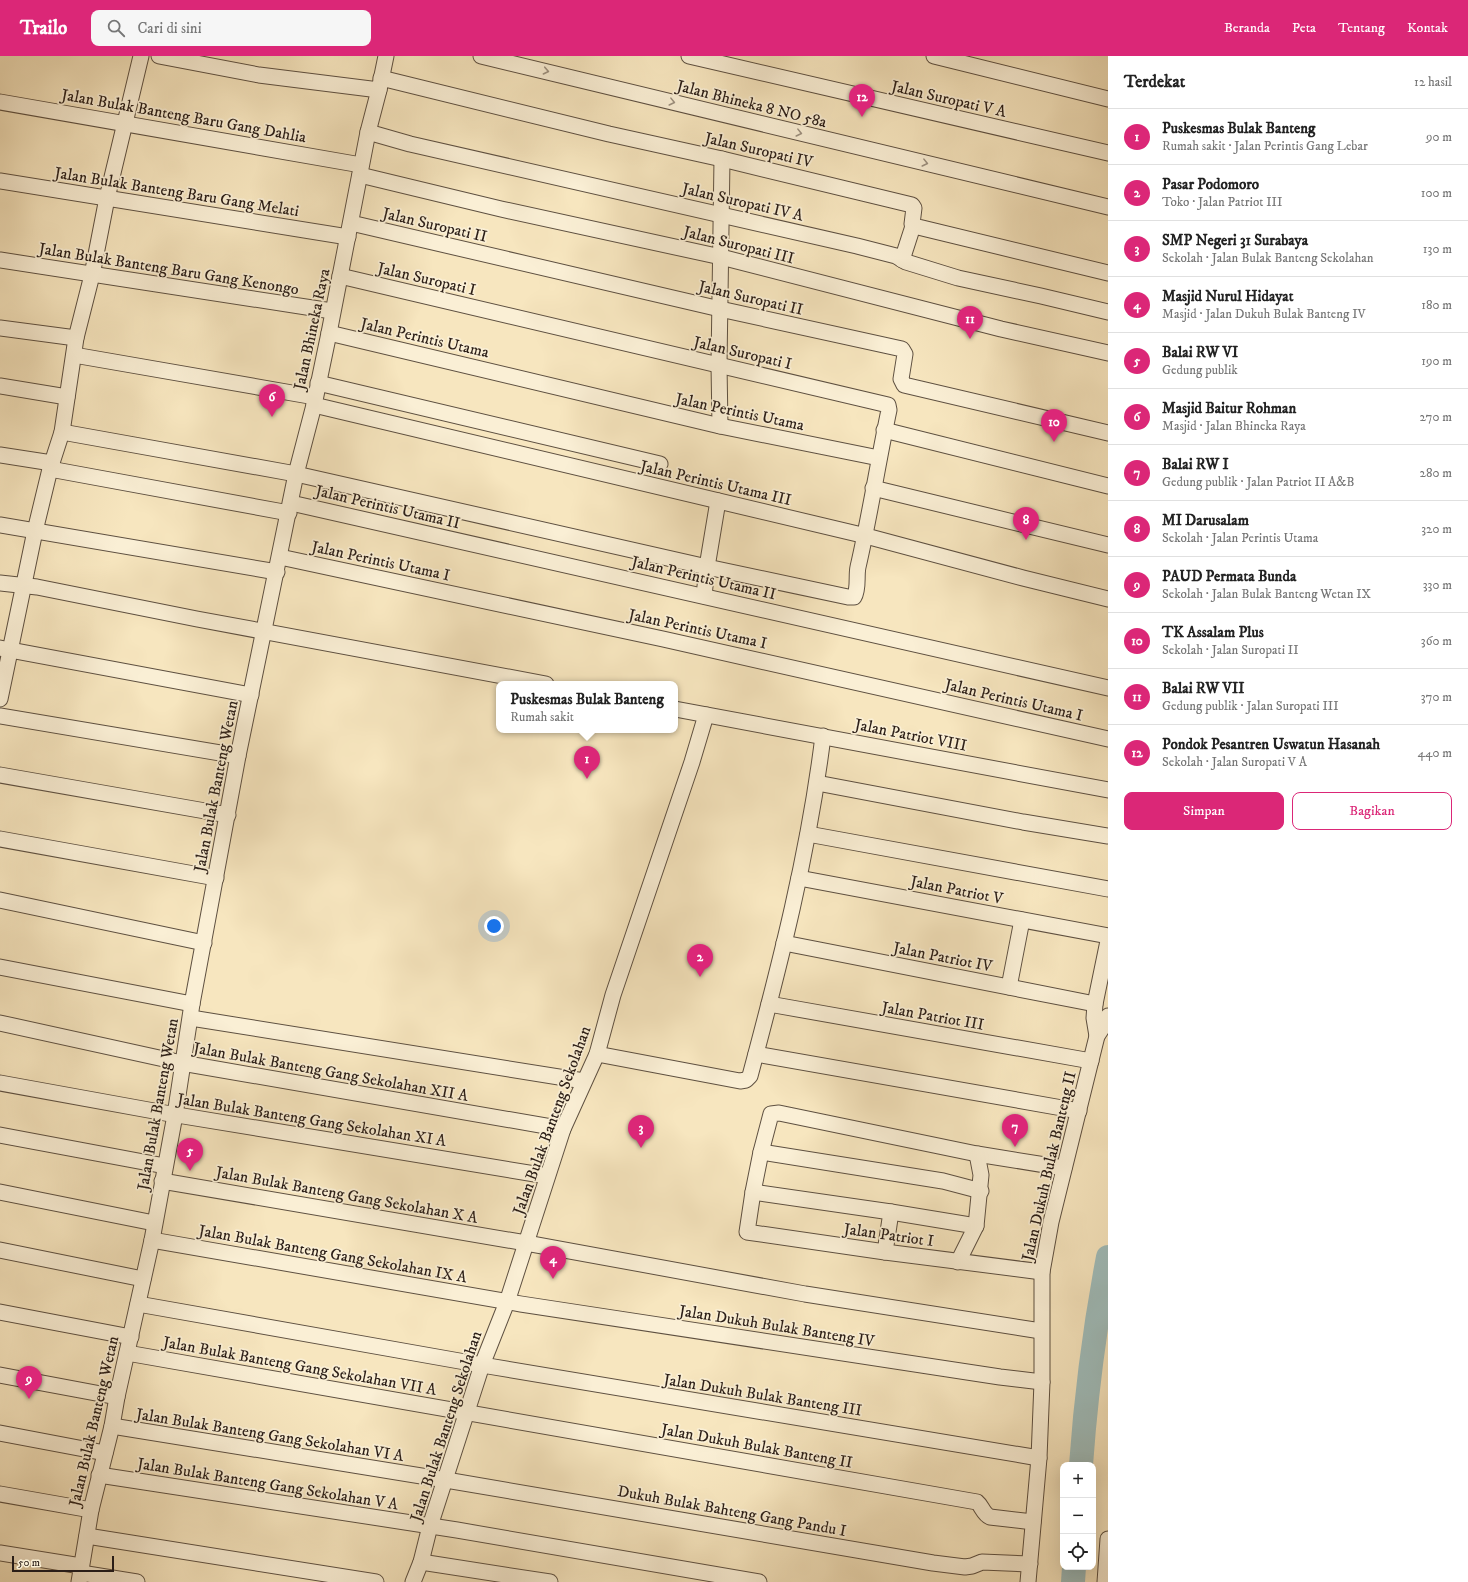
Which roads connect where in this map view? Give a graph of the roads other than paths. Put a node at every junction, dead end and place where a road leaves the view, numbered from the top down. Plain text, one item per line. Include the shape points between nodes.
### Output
1 (142, 56) edge
2 (159, 56) edge
3 (386, 56) edge
4 (481, 56) edge
5 (688, 56) edge
6 (934, 56) edge
7 (380, 84) junction
8 (1108, 99) edge
9 (0, 102) edge
10 (126, 124) junction
11 (368, 132) junction
12 (1108, 153) edge
13 (722, 158) junction
14 (360, 170) junction
15 (0, 181) edge
16 (107, 198) junction
17 (1108, 207) edge
18 (721, 215) junction
19 (912, 226) junction
20 (349, 230) junction
21 (721, 257) junction
22 (0, 260) edge
23 (902, 260) junction
24 (1108, 273) edge
25 (92, 275) junction
26 (340, 276) junction
27 (720, 309) junction
28 (332, 311) junction
29 (1108, 312) edge
30 (0, 328) edge
31 (329, 333) junction
32 (76, 338) junction
33 (1108, 353) edge
34 (74, 355) junction
35 (719, 365) junction
36 (0, 386) edge
37 (316, 395) junction
38 (67, 397) junction
39 (720, 426) junction
40 (884, 430) junction
41 (62, 432) junction
42 (1108, 434) edge
43 (0, 455) edge
44 (879, 458) junction
45 (660, 464) dead end
46 (51, 466) junction
47 (296, 474) junction
48 (1108, 486) edge
49 (873, 488) junction
50 (718, 501) junction
51 (290, 508) junction
52 (0, 525) edge
53 (35, 531) junction
54 (866, 536) junction
55 (1108, 545) edge
56 (280, 557) junction
57 (707, 567) junction
58 (277, 572) junction
59 (0, 583) edge
60 (29, 587) junction
61 (704, 596) junction
62 (1108, 599) edge
63 (264, 632) junction
64 (5, 648) edge
65 (530, 681) edge
66 (1108, 688) edge
67 (251, 695) junction
68 (0, 699) edge
69 (678, 710) edge
70 (706, 715) junction
71 (0, 716) edge
72 (823, 736) junction
73 (1108, 739) edge
74 (238, 756) junction
75 (0, 775) edge
76 (817, 783) junction
77 (1108, 790) edge
78 (228, 815) junction
79 (808, 834) junction
80 (1108, 836) edge
81 (0, 839) edge
82 (216, 878) junction
83 (799, 878) junction
84 (1108, 889) edge
85 (0, 900) edge
86 (1022, 920) junction
87 (1108, 936) edge
88 (1108, 941) edge
89 (204, 943) junction
90 (784, 943) junction
91 (0, 966) edge
92 (1009, 987) junction
93 (768, 1004) junction
94 (1095, 1004) junction
95 (191, 1011) junction
96 (1108, 1016) edge
97 (0, 1022) edge
98 (1097, 1036) junction
99 (597, 1054) junction
100 (756, 1054) junction
101 (1091, 1061) junction
102 (182, 1063) junction
103 (584, 1081) junction
104 (0, 1083) edge
105 (1078, 1111) junction
106 (175, 1115) junction
107 (563, 1129) junction
108 (0, 1135) edge
109 (761, 1152) junction
110 (977, 1154) junction
111 (164, 1166) junction
112 (1064, 1168) junction
113 (547, 1176) junction
114 (162, 1181) junction
115 (981, 1191) junction
116 (0, 1192) edge
117 (753, 1192) junction
118 (891, 1212) junction
119 (154, 1223) junction
120 (976, 1226) junction
121 (152, 1240) junction
122 (526, 1243) junction
123 (0, 1250) edge
124 (885, 1252) junction
125 (958, 1262) junction
126 (1042, 1272) junction
127 (142, 1279) junction
128 (507, 1302) junction
129 (138, 1304) junction
130 (0, 1312) edge
131 (1042, 1331) junction
132 (131, 1337) junction
133 (127, 1353) junction
134 (482, 1366) junction
135 (0, 1375) edge
136 (1042, 1382) junction
137 (117, 1397) junction
138 (468, 1413) junction
139 (112, 1426) junction
140 (0, 1433) edge
141 (106, 1453) junction
142 (1038, 1458) junction
143 (99, 1475) junction
144 (446, 1480) junction
145 (0, 1494) edge
146 (91, 1510) junction
147 (1033, 1522) junction
148 (430, 1526) junction
149 (88, 1536) junction
150 (1108, 1539) edge
151 (0, 1553) edge
152 (421, 1562) junction
153 (1030, 1564) junction
154 (80, 1574) edge
155 (137, 1582) edge
156 (376, 1582) edge
157 (413, 1582) edge
158 (550, 1582) edge
159 (759, 1582) edge
160 (1028, 1582) edge
161 (1105, 1582) edge

1 - 10 street
2 - 7 street, Jalan Suropati IV via 259,75
3 - 7 street, Jalan Bhineka Raya
4 -> 17 street, Jalan Bhineka 8 NO 58a
5 - 12 street, Jalan Suropati V A
6 - 8 street
7 - 11 street, Jalan Bhineka Raya
7 - 13 street, Jalan Suropati IV
9 - 10 street, Jalan Bulak Banteng Baru Gang Dahlia
10 - 14 street, Jalan Bulak Banteng Baru Gang Dahlia
10 - 16 street
11 - 14 street, Jalan Bhineka Raya
11 - 18 street, Jalan Suropati IV A via 410,144
13 - 18 street
13 - 19 street, Jalan Suropati IV via 912,205
14 - 20 street, Jalan Bhineka Raya
14 - 21 street, Jalan Suropati III via 501,209
15 - 16 street, Jalan Bulak Banteng Baru Gang Melati
16 - 20 street, Jalan Bulak Banteng Baru Gang Melati
16 - 25 street
18 - 21 street
18 - 23 street, Jalan Suropati IV A via 857,246 896,256
19 - 23 street
19 - 24 street
20 - 26 street, Jalan Bhineka Raya
20 - 27 street, Jalan Suropati II
21 - 27 street
21 - 33 street, Jalan Suropati III via 1001,329
22 - 25 street, Jalan Bulak Banteng Baru Gang Kenongo
23 - 29 street, Jalan Suropati IV A via 958,278
25 - 28 street, Jalan Bulak Banteng Baru Gang Kenongo
25 - 32 street
26 - 28 street, Jalan Bhineka Raya
26 - 35 street, Jalan Suropati I
27 - 35 street
27 - 42 street, Jalan Suropati II via 902,349 905,354 901,379 904,385
28 - 31 street, Jalan Bhineka Raya
30 - 32 street
31 - 37 street, Jalan Bhineka Raya
31 - 39 street, Jalan Perintis Utama
32 - 34 street
34 - 37 street
34 - 38 street
35 - 39 street
35 - 40 street, Jalan Suropati I via 888,405
36 - 38 street
37 - 45 street
37 - 47 street, Jalan Bhineka Raya
37 - 50 street, Jalan Perintis Utama III
38 - 41 street
39 - 44 street, Jalan Perintis Utama
40 - 44 street
40 - 48 street
41 - 46 street
41 - 47 street
43 - 46 street, Jalan Perintis Utama II
44 - 49 street
46 - 51 street, Jalan Perintis Utama II
46 - 53 street
47 - 51 street, Jalan Bhineka Raya
47 - 57 street
49 - 54 street
49 - 55 street
50 - 54 street, Jalan Perintis Utama III
50 - 57 street
51 - 56 street, Jalan Bhineka Raya
51 - 61 street, Jalan Perintis Utama II
52 - 53 street
53 - 58 street
53 - 60 street
54 - 57 street via 854,597
54 - 62 street, Jalan Perintis Utama III
56 - 58 street, Jalan Bhineka Raya
56 - 73 street, Jalan Perintis Utama I via 663,638
57 - 61 street
58 - 63 street, Jalan Bhineka Raya
59 - 60 street
60 - 63 street
60 - 64 street
61 - 66 street, Jalan Perintis Utama II
63 - 65 street
63 - 67 street, Jalan Bulak Banteng Wetan
64 - 67 street
64 - 68 street
67 - 74 street, Jalan Bulak Banteng Wetan
69 - 70 street, Jalan Patriot VIII
70 - 72 street, Jalan Patriot VIII
70 - 99 street, Jalan Bulak Banteng Sekolahan via 613,995
71 - 74 street
72 - 76 street
72 - 77 street, Jalan Patriot VIII
74 - 78 street, Jalan Bulak Banteng Wetan
75 - 78 street
76 - 79 street
76 - 80 street
78 - 82 street, Jalan Bulak Banteng Wetan
79 - 83 street
79 - 84 street
81 - 82 street
82 - 89 street, Jalan Bulak Banteng Wetan
83 - 86 street, Jalan Patriot V
83 - 90 street
85 - 89 street
86 - 87 street, Jalan Patriot V
86 - 92 street
88 - 94 street, Jalan Dukuh Bulak Banteng II
89 - 95 street, Jalan Bulak Banteng Wetan
90 - 92 street, Jalan Patriot IV
90 - 93 street
91 - 95 street
92 - 94 street, Jalan Patriot IV
93 - 100 street
93 - 101 street, Jalan Patriot III
94 - 98 street, Jalan Dukuh Bulak Banteng II
95 - 102 street, Jalan Bulak Banteng Wetan
95 - 103 street
96 - 98 street, Jalan Dukuh Bulak Banteng II
97 - 102 street, Jalan Bulak Banteng Gang Sekolahan XII A
98 - 101 street, Jalan Dukuh Bulak Banteng II
99 - 100 street via 740,1081 750,1076
99 - 103 street, Jalan Bulak Banteng Sekolahan
100 - 105 street
101 - 105 street, Jalan Dukuh Bulak Banteng II
102 - 106 street, Jalan Bulak Banteng Wetan
102 - 107 street, Jalan Bulak Banteng Gang Sekolahan XII A
103 - 107 street, Jalan Bulak Banteng Sekolahan
104 - 106 street, Jalan Bulak Banteng Gang Sekolahan XI A
105 - 112 street, Jalan Dukuh Bulak Banteng II
106 - 111 street, Jalan Bulak Banteng Wetan
106 - 113 street, Jalan Bulak Banteng Gang Sekolahan XI A
107 - 113 street, Jalan Bulak Banteng Sekolahan
108 - 111 street
109 - 110 street via 771,1114 779,1113
109 - 115 street via 943,1181
109 - 117 street
110 - 112 street
110 - 115 street via 982,1175
111 - 114 street, Jalan Bulak Banteng Wetan
112 - 126 street, Jalan Dukuh Bulak Banteng II
113 - 122 street, Jalan Bulak Banteng Sekolahan
114 - 119 street, Jalan Bulak Banteng Wetan
114 - 122 street, Jalan Bulak Banteng Gang Sekolahan X A
115 - 120 street
116 - 119 street
117 - 118 street
117 - 124 street, Jalan Patriot I via 747,1232
118 - 120 street
118 - 124 street
119 - 121 street, Jalan Bulak Banteng Wetan
120 - 125 street
121 - 127 street, Jalan Bulak Banteng Wetan
121 - 128 street, Jalan Bulak Banteng Gang Sekolahan IX A
122 - 128 street, Jalan Bulak Banteng Sekolahan
122 - 131 street, Jalan Bulak Banteng Gang Sekolahan X A via 805,1294
123 - 127 street
124 - 125 street, Jalan Patriot I
125 - 126 street, Jalan Patriot I
126 - 131 street, Jalan Dukuh Bulak Banteng II
127 - 129 street, Jalan Bulak Banteng Wetan
128 - 134 street, Jalan Bulak Banteng Sekolahan
128 - 136 street, Jalan Dukuh Bulak Banteng IV
129 - 132 street, Jalan Bulak Banteng Wetan
129 - 134 street, Jalan Dukuh Bulak Banteng III
130 - 132 street
131 - 136 street, Jalan Dukuh Bulak Banteng II
132 - 133 street, Jalan Bulak Banteng Wetan
133 - 137 street, Jalan Bulak Banteng Wetan
133 - 138 street, Jalan Bulak Banteng Gang Sekolahan VII A
134 - 138 street, Jalan Bulak Banteng Sekolahan
134 - 142 street, Jalan Dukuh Bulak Banteng III
135 - 137 street
136 - 142 street, Jalan Dukuh Bulak Banteng II
137 - 139 street, Jalan Bulak Banteng Wetan
138 - 144 street, Jalan Bulak Banteng Sekolahan
138 - 147 street, Jalan Dukuh Bulak Banteng II via 976,1502 986,1516
139 - 141 street, Jalan Bulak Banteng Wetan
139 - 144 street, Jalan Bulak Banteng Gang Sekolahan VI A
140 - 141 street
141 - 143 street, Jalan Bulak Banteng Wetan
142 - 147 street, Jalan Dukuh Bulak Banteng II
143 - 146 street, Jalan Bulak Banteng Wetan
143 - 148 street, Jalan Bulak Banteng Gang Sekolahan V A
144 - 148 street, Jalan Bulak Banteng Sekolahan
144 - 153 street, Dukuh Bulak Bahteng Gang Pandu I via 933,1563 965,1567 982,1562
145 - 146 street
146 - 149 street, Jalan Bulak Banteng Wetan
147 - 153 street, Jalan Dukuh Bulak Banteng II
148 - 152 street, Jalan Bulak Banteng Sekolahan
148 - 159 street, Jalan Bulak Banteng Gang Sekolahan V A
149 - 154 street, Jalan Bulak Banteng Wetan
149 - 156 street
150 - 161 street
151 - 154 street
152 - 157 street, Jalan Bulak Banteng Sekolahan
152 - 158 street
153 - 160 street, Jalan Dukuh Bulak Banteng II
154 - 155 street

